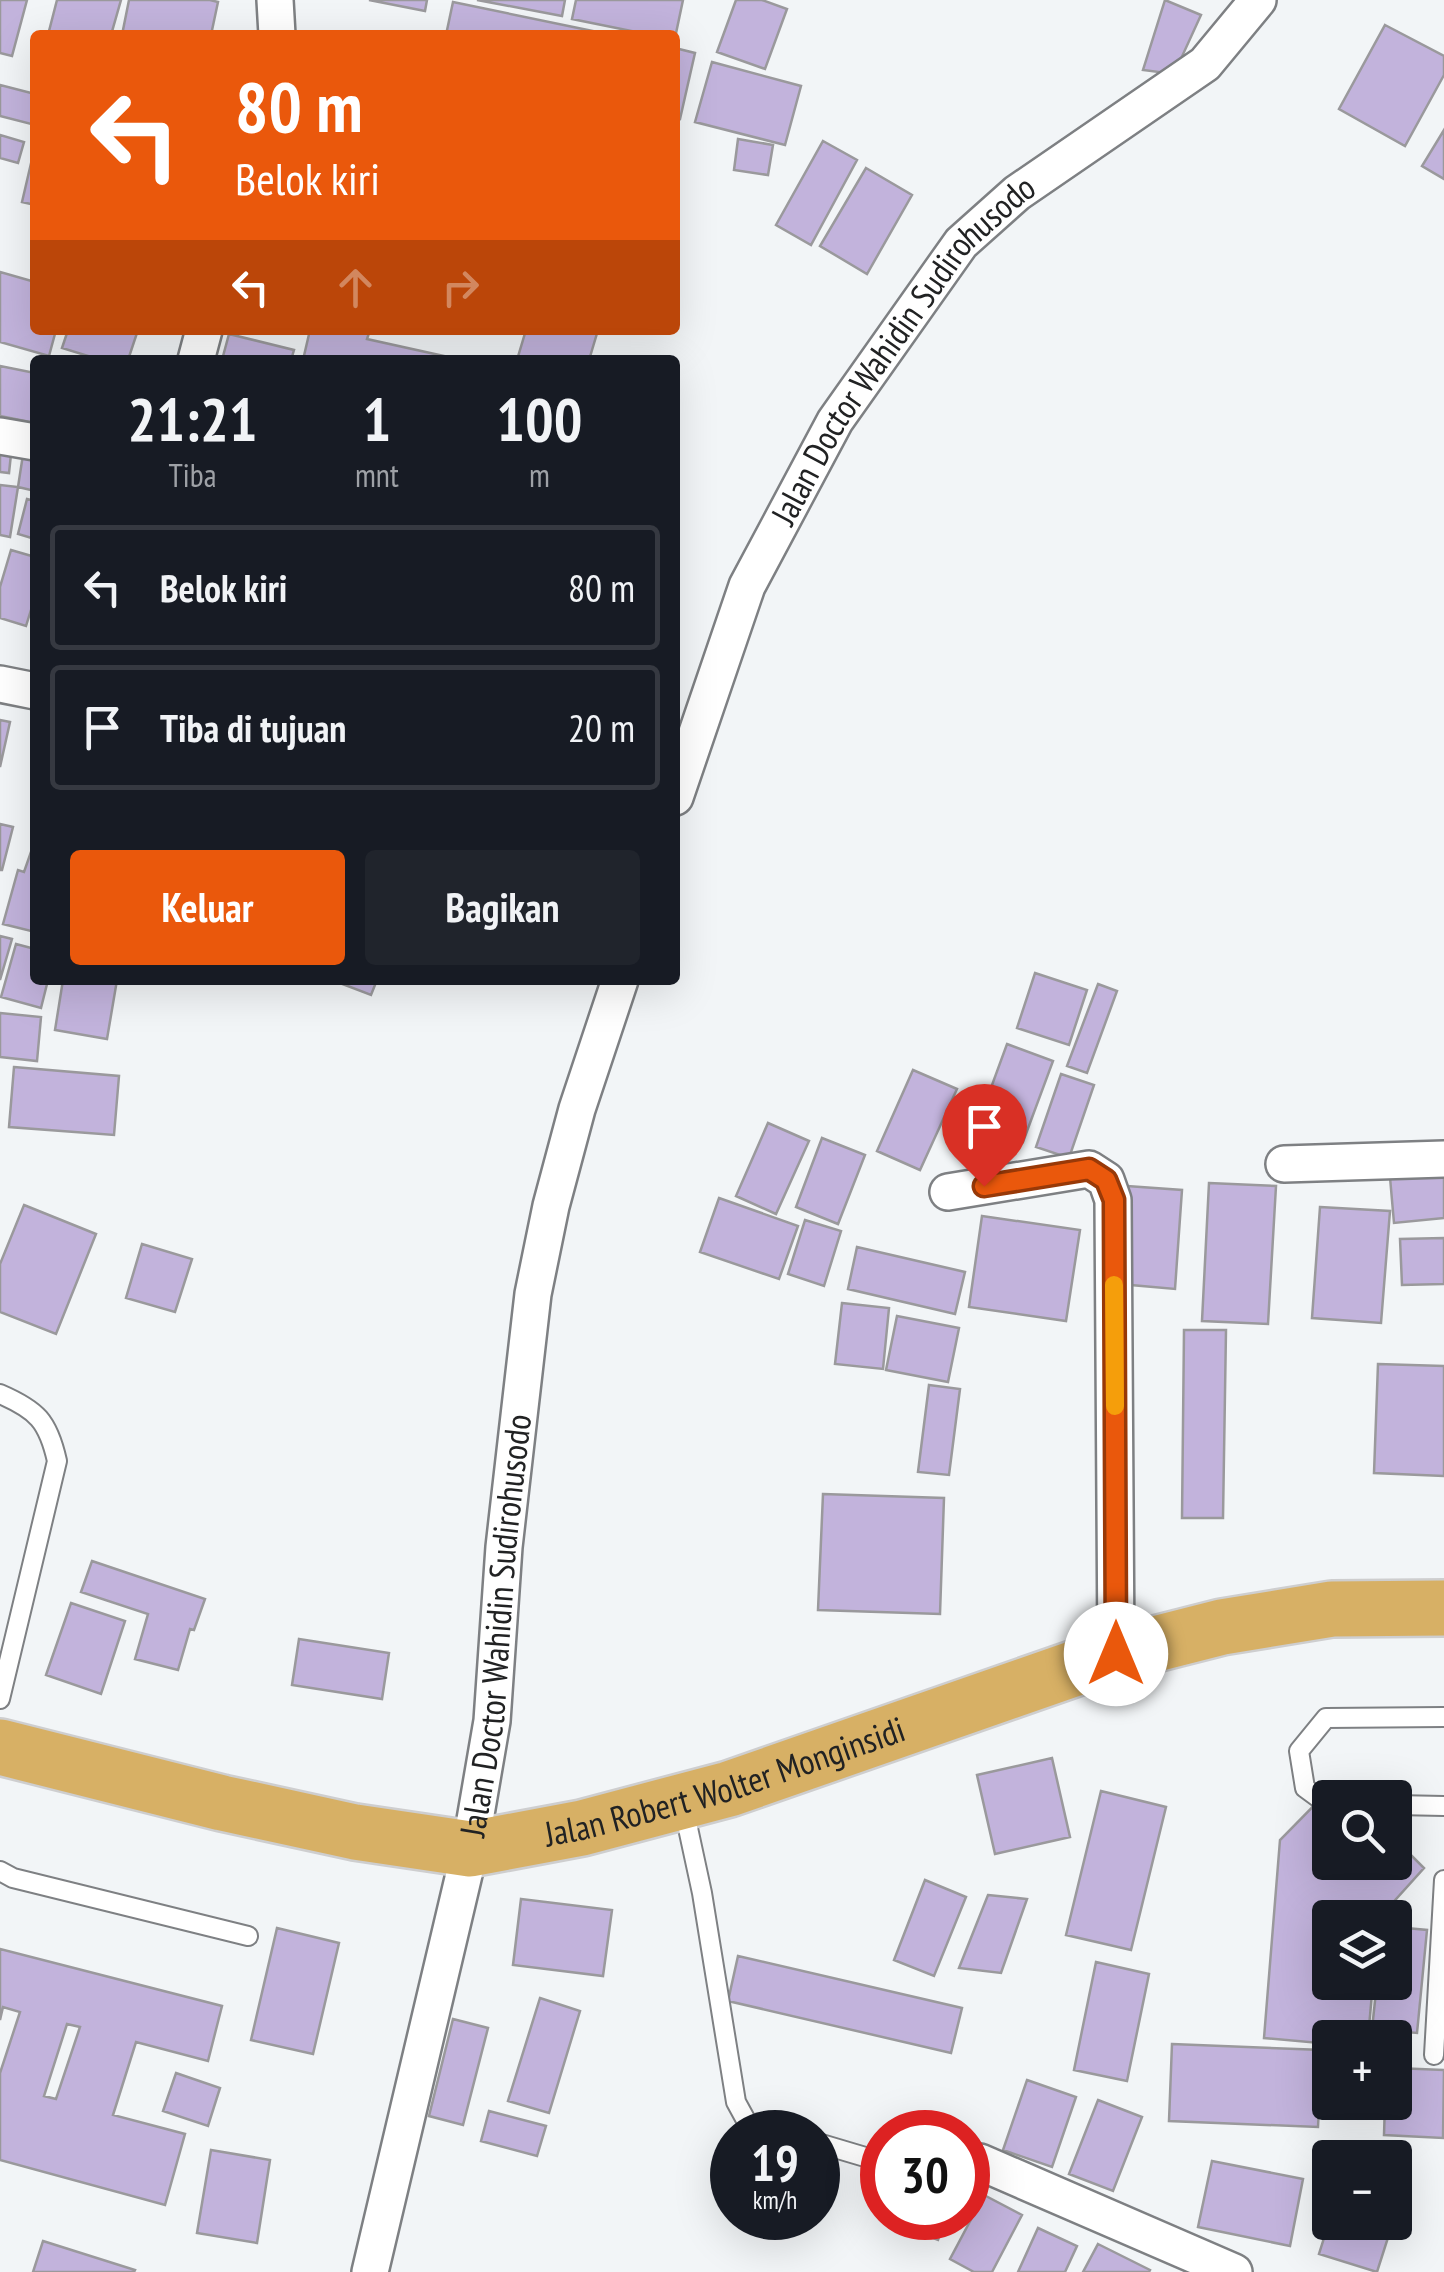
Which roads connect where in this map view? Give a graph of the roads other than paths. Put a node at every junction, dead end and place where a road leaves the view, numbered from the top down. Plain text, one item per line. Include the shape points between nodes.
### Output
1 (275, 0) edge
2 (1258, 0) edge
3 (277, 30) edge
4 (0, 436) edge
5 (30, 441) edge
6 (0, 684) edge
7 (30, 690) edge
8 (680, 782) edge
9 (618, 985) edge
10 (1444, 1158) edge
11 (1284, 1164) dead end
12 (948, 1192) dead end
13 (0, 1394) edge
14 (1444, 1608) edge
15 (1116, 1654) junction
16 (0, 1698) edge
17 (1444, 1717) edge
18 (0, 1747) edge
19 (1312, 1793) edge
20 (682, 1802) junction
21 (1412, 1806) edge
22 (1444, 1806) edge
23 (470, 1849) junction
24 (0, 1870) edge
25 (1444, 1880) edge
26 (248, 1936) dead end
27 (1434, 2055) dead end
28 (740, 2110) edge
29 (990, 2166) edge
30 (370, 2272) edge
31 (1234, 2272) edge

1 - 3 street
2 - 8 street, Jalan Doctor Wahidin Sudirohusodo via 1205,64 1017,193 961,243 835,420 747,586
4 - 5 street
6 - 7 street
9 - 23 street, Jalan Doctor Wahidin Sudirohusodo via 577,1110 533,1294 492,1721
10 - 11 street
12 - 15 street via 1089,1169 1106,1180 1114,1200
13 - 16 lane via 39,1416 58,1460
14 - 15 highway, Jalan Robert Wolter Monginsidi via 1332,1609
15 - 20 highway, Jalan Robert Wolter Monginsidi
17 - 19 lane via 1326,1718 1299,1751 1305,1788
18 - 23 highway, Jalan Robert Wolter Monginsidi via 336,1828
20 - 23 highway, Jalan Robert Wolter Monginsidi
20 - 28 lane
21 - 22 lane
23 - 30 street, Jalan Doctor Wahidin Sudirohusodo
24 - 26 lane
25 - 27 lane
29 - 31 street

